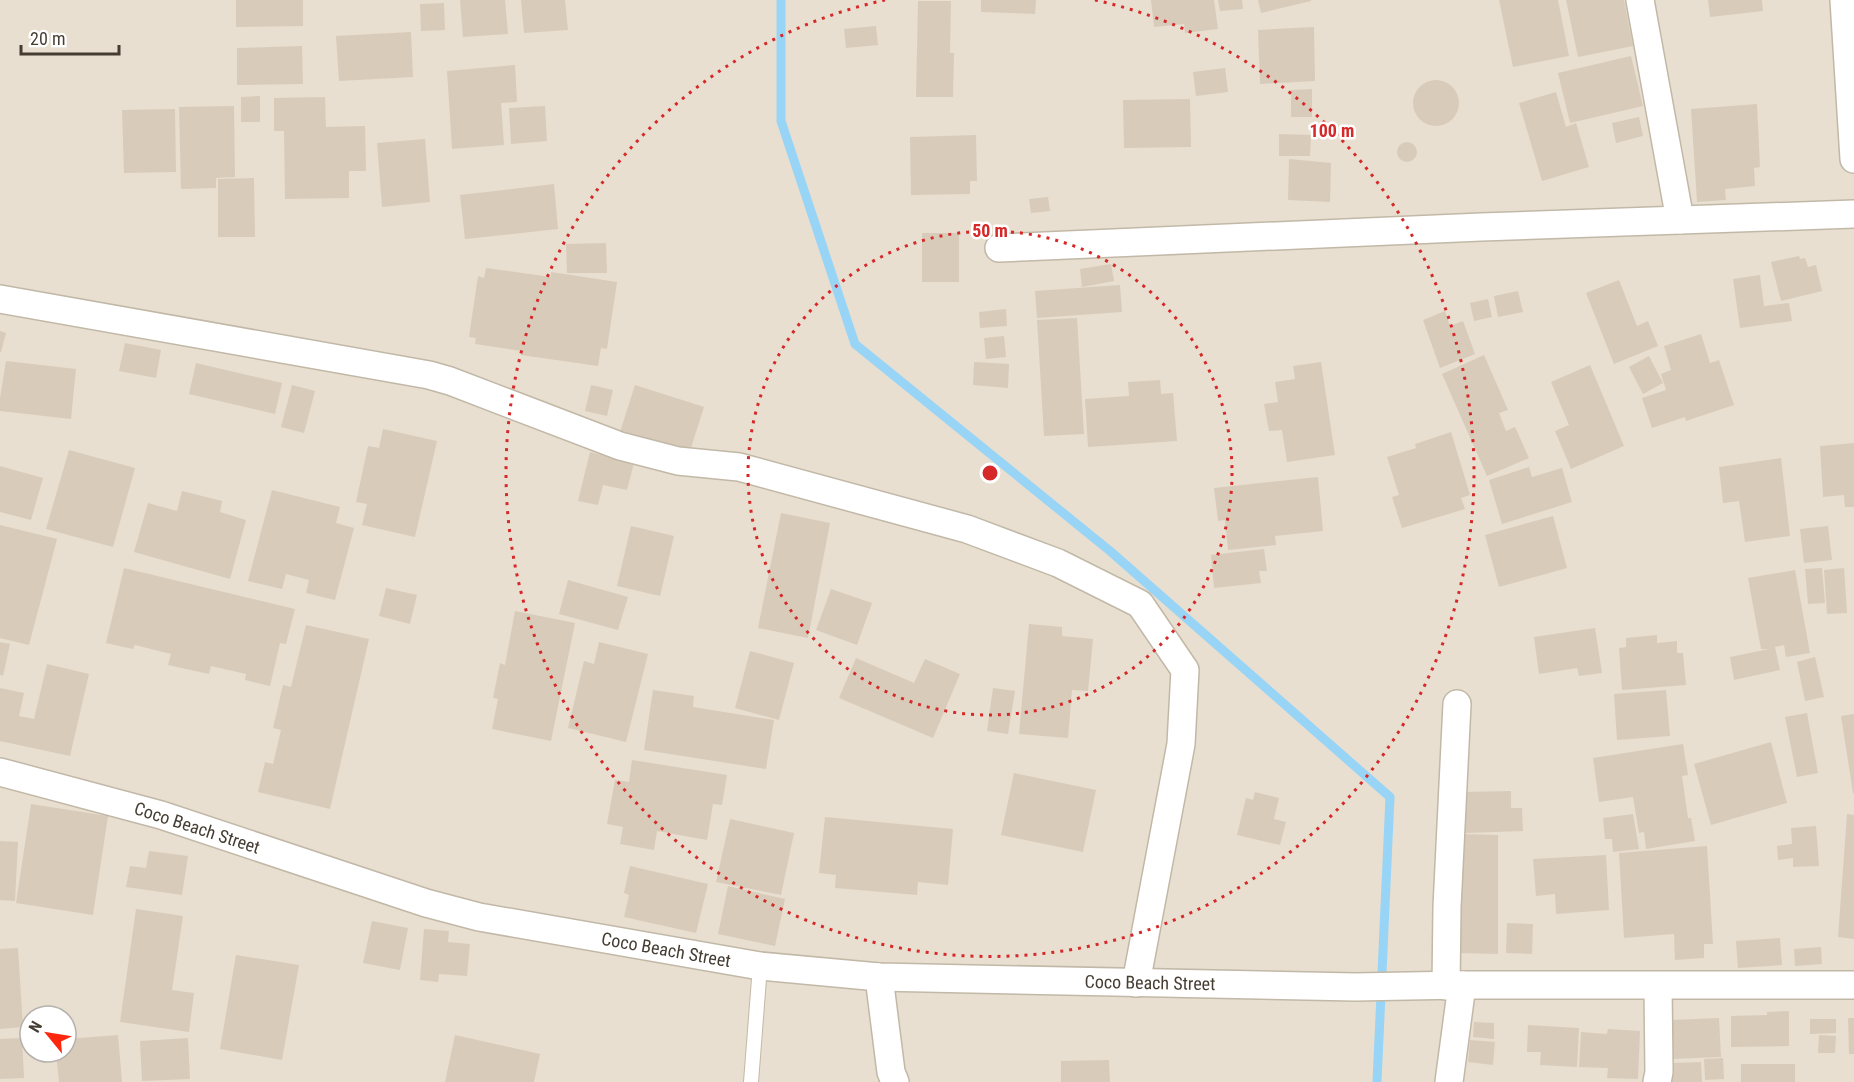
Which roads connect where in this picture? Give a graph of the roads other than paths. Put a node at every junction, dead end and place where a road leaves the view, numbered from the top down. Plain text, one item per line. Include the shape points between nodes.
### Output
1 (1640, 0) edge
2 (1844, 0) edge
3 (1854, 159) edge
4 (1854, 214) edge
5 (1680, 220) junction
6 (999, 248) dead end
7 (0, 299) edge
8 (1458, 704) dead end
9 (0, 772) edge
10 (760, 966) junction
11 (879, 977) junction
12 (1136, 983) junction
13 (1447, 985) junction
14 (1854, 985) edge
15 (1658, 986) junction
16 (752, 1082) edge
17 (895, 1082) edge
18 (1449, 1082) edge
19 (1657, 1082) edge

1 - 5 street
2 - 3 street
4 - 5 street
5 - 6 street
7 - 12 street via 429,375 620,446 678,461 739,467 967,529 1058,563 1140,604 1185,670 1181,744
8 - 13 street via 1447,895
9 - 10 street, Coco Beach Street via 161,815 426,903
10 - 11 street, Coco Beach Street
10 - 16 lane
11 - 12 street, Coco Beach Street
11 - 17 street
12 - 13 street, Coco Beach Street
13 - 15 street, Coco Beach Street
13 - 18 street
14 - 15 street, Coco Beach Street
15 - 19 street

